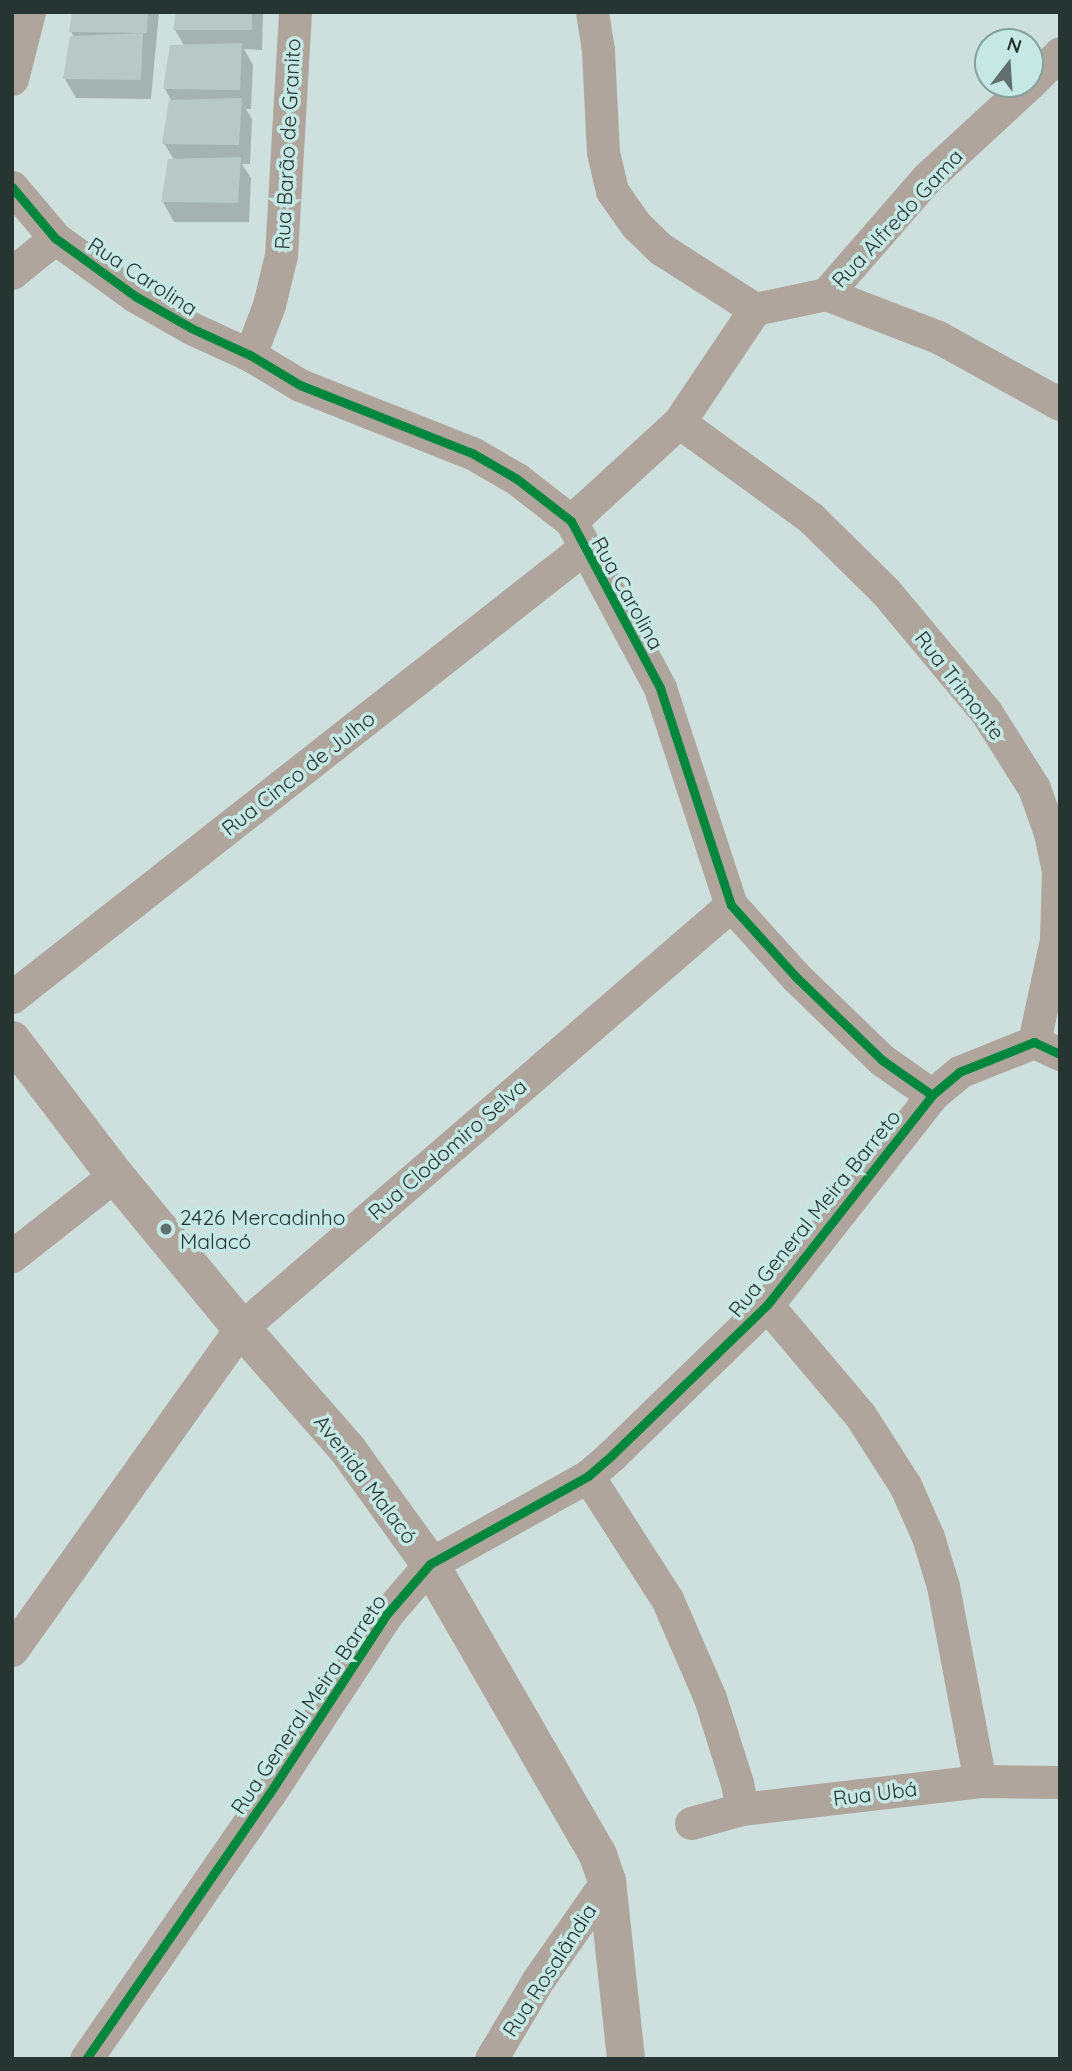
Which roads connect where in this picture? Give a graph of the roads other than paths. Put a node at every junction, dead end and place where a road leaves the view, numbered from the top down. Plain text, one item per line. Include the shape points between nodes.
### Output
1 (29, 12) edge
2 (295, 12) edge
3 (592, 12) edge
4 (1060, 53) edge
5 (1044, 69) edge
6 (12, 79) edge
7 (1014, 98) edge
8 (12, 187) edge
9 (55, 238) junction
10 (12, 274) edge
11 (826, 294) junction
12 (755, 309) junction
13 (250, 355) junction
14 (1060, 404) edge
15 (679, 422) junction
16 (577, 535) junction
17 (731, 905) junction
18 (12, 997) edge
19 (12, 1040) edge
20 (1047, 1048) edge
21 (932, 1095) junction
22 (115, 1175) junction
23 (12, 1256) edge
24 (767, 1305) junction
25 (240, 1328) junction
26 (588, 1476) junction
27 (430, 1564) junction
28 (12, 1650) edge
29 (980, 1781) junction
30 (1060, 1782) edge
31 (742, 1809) junction
32 (691, 1823) dead end
33 (607, 1881) junction
34 (86, 2059) edge
35 (491, 2059) edge
36 (626, 2059) edge

1 - 6 street
2 - 13 street, Rua Barão de Granito via 281,255
3 - 12 street via 603,152 612,191 636,225 661,249
4 - 5 street, Rua Alfredo Gama
7 - 11 street, Rua Alfredo Gama via 927,178
8 - 9 street, Rua Carolina
9 - 10 street
9 - 13 street, Rua Carolina via 135,296
11 - 12 street
11 - 14 street via 938,337
12 - 15 street, Rua Cinco de Julho
13 - 16 street, Rua Carolina via 300,385 472,453 517,480
15 - 16 street, Rua Cinco de Julho
15 - 20 street, Rua Trimonte via 811,518 886,592 986,712 1034,788 1058,871
16 - 17 street, Rua Carolina via 660,688
16 - 18 street, Rua Cinco de Julho
17 - 21 street, Rua Carolina via 796,978 882,1060
17 - 25 street, Rua Clodomiro Selva
19 - 22 street, Avenida Malacó
20 - 21 street via 959,1072
21 - 24 street, Rua General Meira Barreto
22 - 23 street
22 - 25 street, Avenida Malacó
24 - 26 street, Rua General Meira Barreto
24 - 29 street via 860,1415 905,1485 943,1586
25 - 27 street, Avenida Malacó via 348,1450
25 - 28 street, Rua Clodomiro Selva
26 - 27 street, Rua General Meira Barreto
26 - 31 street via 667,1599 710,1698
27 - 33 street, Avenida Malacó via 588,1833
27 - 34 street, Rua General Meira Barreto via 386,1615
29 - 30 street, Rua Ubá
29 - 31 street, Rua Ubá
31 - 32 street, Rua Ubá
33 - 35 street, Rua Rosalândia via 538,1980
33 - 36 street, Avenida Malacó

